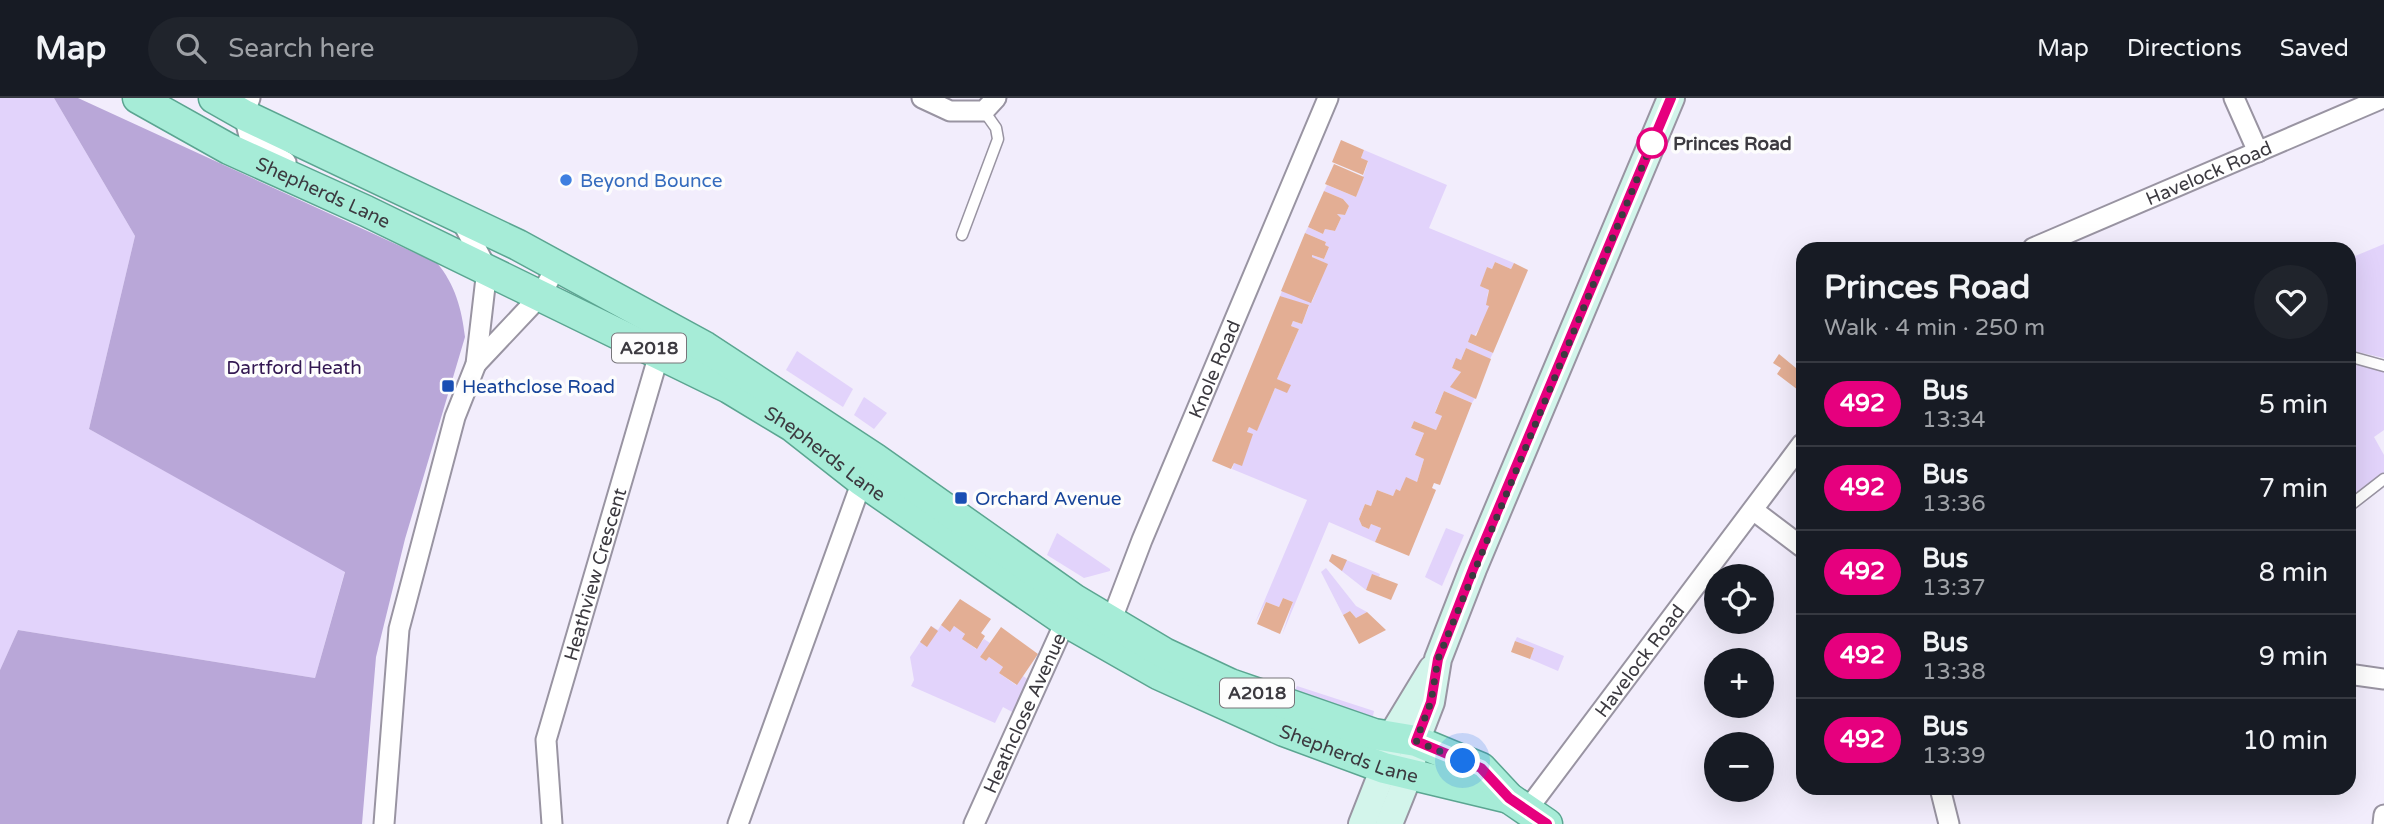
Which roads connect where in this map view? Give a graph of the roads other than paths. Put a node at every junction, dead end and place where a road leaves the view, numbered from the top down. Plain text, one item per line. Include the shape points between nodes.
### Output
1 (138, 98) edge
2 (214, 98) edge
3 (922, 98) edge
4 (1328, 98) edge
5 (1671, 98) edge
6 (2234, 98) edge
7 (2383, 98) edge
8 (990, 105) edge
9 (247, 107) edge
10 (2258, 152) junction
11 (366, 211) junction
12 (459, 216) junction
13 (962, 235) dead end
14 (2046, 242) edge
15 (557, 265) junction
16 (487, 269) junction
17 (541, 295) junction
18 (663, 340) junction
19 (2356, 358) edge
20 (476, 364) junction
21 (2384, 366) edge
22 (1796, 452) edge
23 (2384, 479) edge
24 (862, 481) junction
25 (2356, 501) edge
26 (1753, 510) junction
27 (1796, 542) edge
28 (1070, 611) junction
29 (1106, 632) junction
30 (2356, 675) edge
31 (2384, 679) edge
32 (1404, 738) junction
33 (1397, 770) junction
34 (1942, 795) edge
35 (1527, 811) edge
36 (2384, 815) edge
37 (384, 824) edge
38 (552, 824) edge
39 (738, 824) edge
40 (974, 824) edge
41 (1362, 824) edge
42 (1389, 824) edge
43 (1948, 824) edge
44 (2383, 824) edge

1 - 11 main road, Shepherds Lane / A2018 via 229,149
2 - 9 main road, Shepherds Lane / A2018
3 - 8 street via 950,111
4 - 29 street, Knole Road
5 - 32 main road
6 - 10 street
7 - 10 street, Havelock Road
8 - 13 lane via 998,139
9 - 11 street via 250,140
9 - 12 main road, Shepherds Lane / A2018
10 - 14 street, Havelock Road
11 - 16 main road, Shepherds Lane / A2018
12 - 15 main road, Shepherds Lane / A2018
12 - 16 street
15 - 17 street
15 - 18 main road, Shepherds Lane / A2018
16 - 17 main road, Shepherds Lane / A2018
16 - 20 street
17 - 18 main road, Shepherds Lane / A2018
17 - 20 street
18 - 24 main road, Shepherds Lane / A2018 via 792,426
18 - 28 main road, Shepherds Lane / A2018 via 793,403
18 - 38 street, Heathview Crescent via 546,740
19 - 21 lane
20 - 37 street via 455,417 400,629
22 - 26 street, Havelock Road
23 - 25 lane
24 - 28 main road, Shepherds Lane / A2018
24 - 39 street
26 - 27 street
26 - 35 street, Havelock Road
28 - 29 main road, Shepherds Lane / A2018
28 - 40 street, Heathclose Avenue
29 - 32 main road, Shepherds Lane / A2018 via 1230,684 1374,734
29 - 33 main road, Shepherds Lane / A2018 via 1125,657 1212,701
30 - 31 street
32 - 33 main road
32 - 35 main road, Shepherds Lane / A2018 via 1481,768
33 - 35 main road, Shepherds Lane / A2018
33 - 41 main road
33 - 42 main road
34 - 43 street
36 - 44 street

